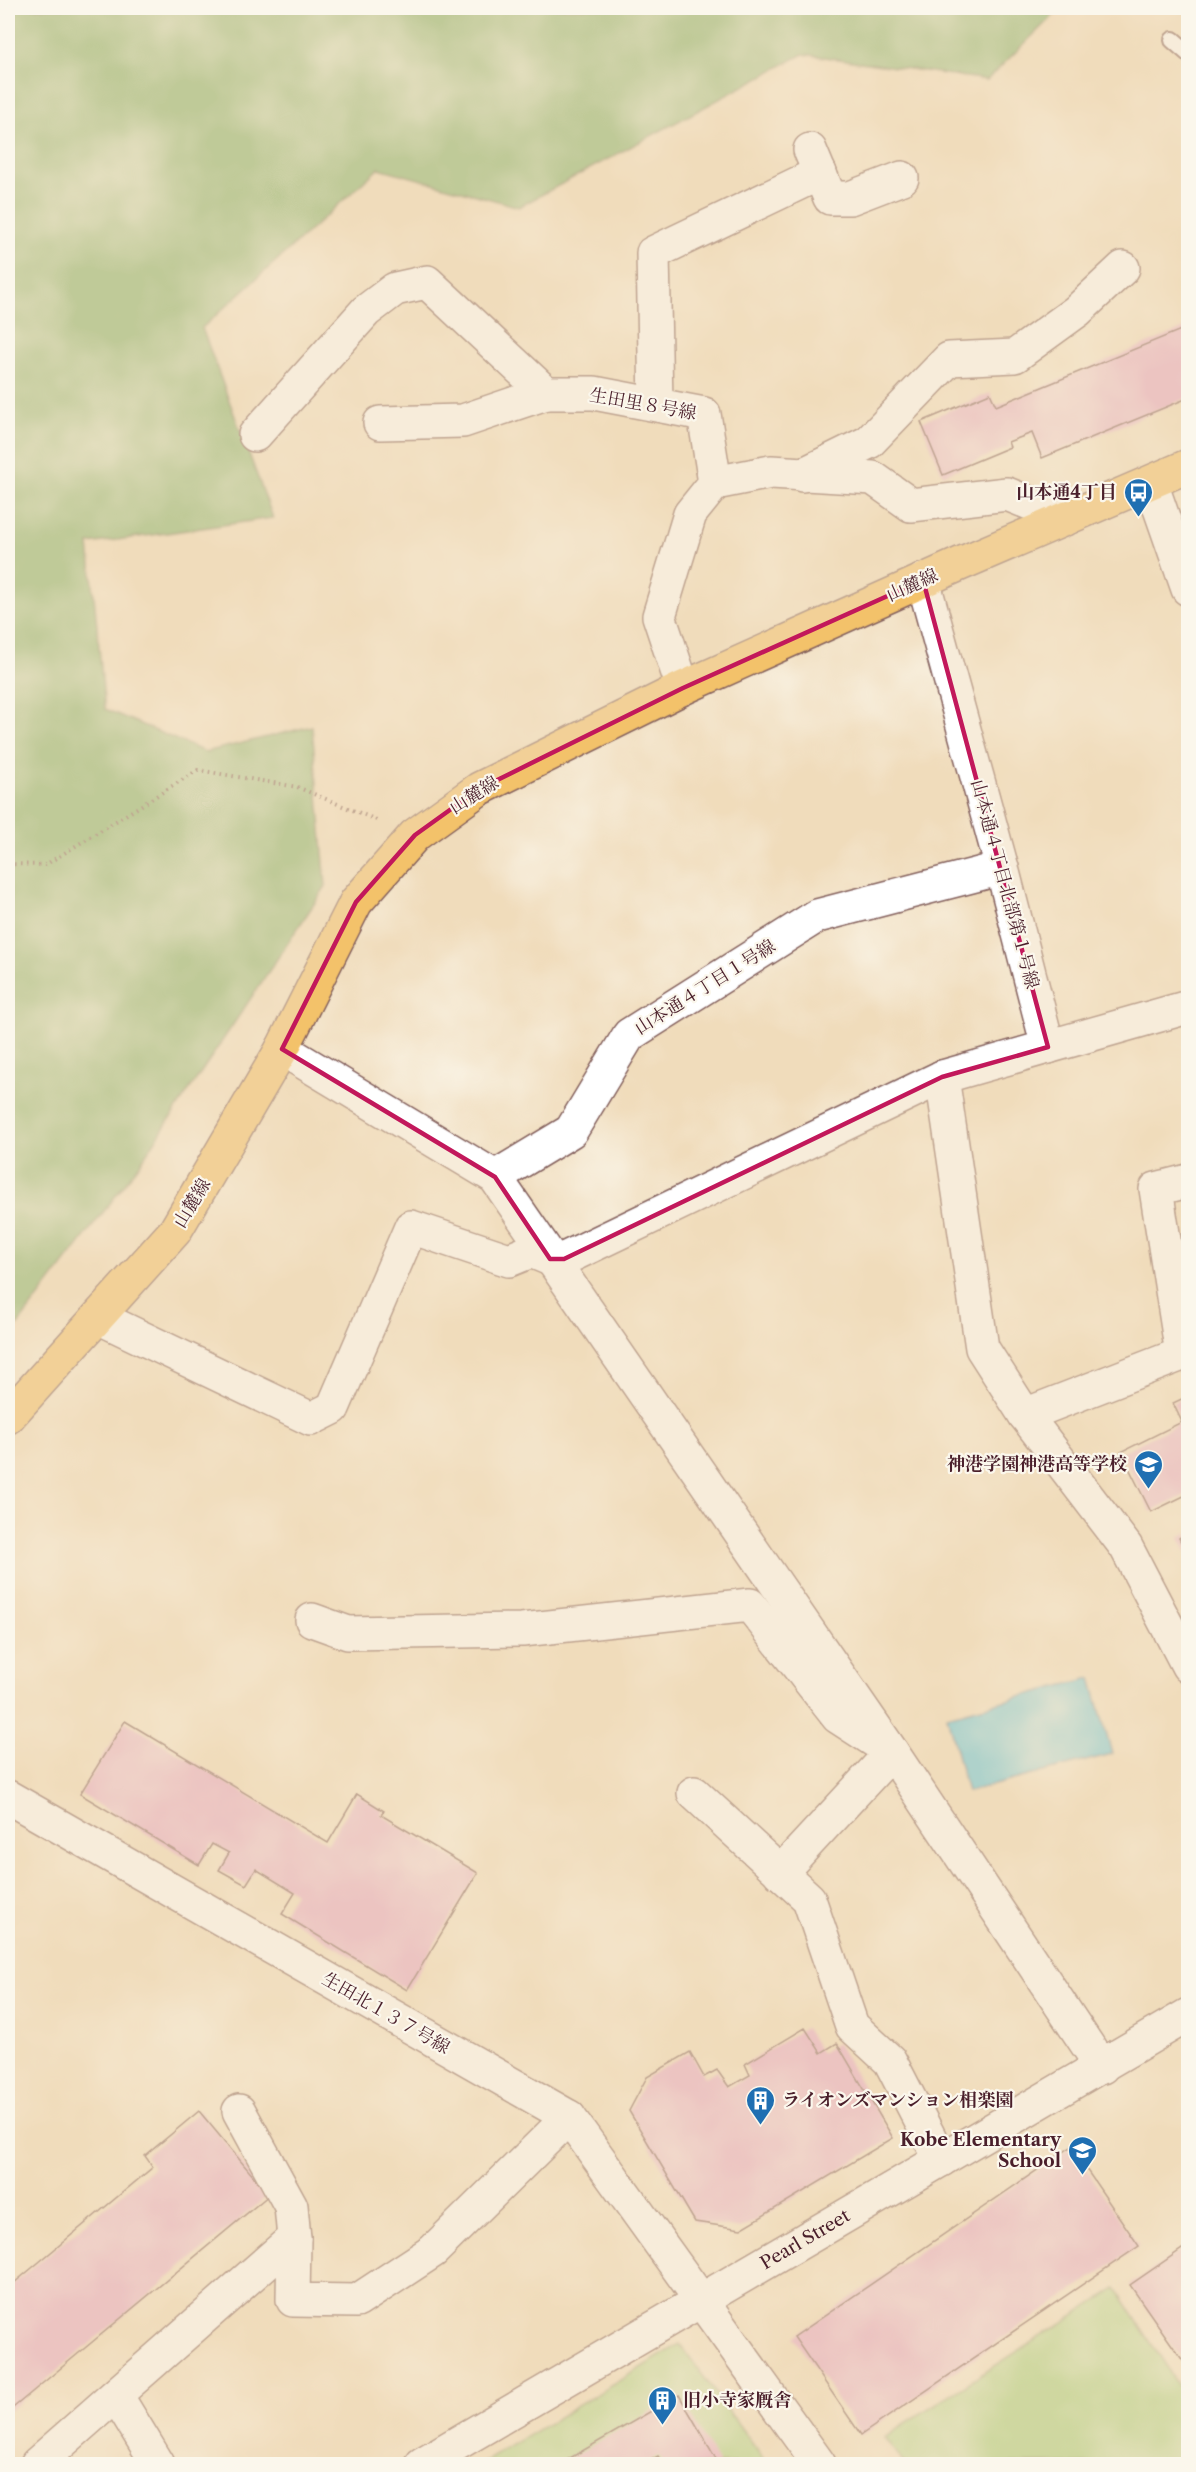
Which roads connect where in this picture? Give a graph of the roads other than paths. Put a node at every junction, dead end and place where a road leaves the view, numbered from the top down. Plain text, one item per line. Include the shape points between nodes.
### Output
1 (1173, 40) dead end
2 (1188, 53) edge
3 (902, 178) dead end
4 (1124, 268) dead end
5 (546, 393) junction
6 (656, 404) junction
7 (380, 423) dead end
8 (255, 435) dead end
9 (1188, 466) edge
10 (802, 475) junction
11 (715, 483) junction
12 (1150, 483) junction
13 (1067, 518) junction
14 (923, 580) junction
15 (1188, 589) edge
16 (683, 688) junction
17 (1002, 868) junction
18 (1188, 1007) edge
19 (1048, 1047) junction
20 (282, 1049) junction
21 (942, 1077) junction
22 (495, 1177) junction
23 (1188, 1181) edge
24 (550, 1259) junction
25 (98, 1317) junction
26 (1024, 1415) junction
27 (8, 1417) edge
28 (312, 1620) dead end
29 (1188, 1666) edge
30 (892, 1752) junction
31 (694, 1793) dead end
32 (8, 1797) edge
33 (780, 1873) junction
34 (1188, 2016) edge
35 (1102, 2067) junction
36 (239, 2111) dead end
37 (569, 2117) junction
38 (941, 2160) junction
39 (294, 2238) junction
40 (701, 2300) junction
41 (116, 2395) junction
42 (37, 2464) edge
43 (158, 2464) edge
44 (422, 2464) edge
45 (819, 2464) edge

1 - 2 lane
3 - 6 street via 850,198 830,198 815,161 653,252
4 - 10 street via 1077,311 1015,356 949,358 869,442
5 - 6 street, 生田里８号線 via 594,393
5 - 7 street, 生田里８号線 via 463,422
5 - 8 street via 427,282 395,288 366,311
6 - 11 street, 生田里８号線 via 704,414
9 - 12 main road, 山麓線
10 - 11 street via 771,472
10 - 13 street via 873,478 912,505 1007,494
11 - 16 street via 690,514 660,616
12 - 13 main road, 山麓線
12 - 15 street
13 - 14 main road, 山麓線
14 - 16 main road, 山麓線
14 - 17 street, 山本通４丁目北部第１号線
16 - 20 main road, 山麓線 via 479,789 415,835 356,902
17 - 19 street, 山本通４丁目北部第１号線
17 - 22 street, 山本通４丁目１号線 via 817,916 629,1035 571,1131
18 - 19 street
19 - 21 street
20 - 22 street
20 - 25 main road, 山麓線 via 176,1231
21 - 24 street via 564,1259
21 - 26 street via 982,1348
22 - 24 street
23 - 26 street via 1156,1190 1182,1354
24 - 25 street via 531,1251 509,1260 411,1227 333,1408 311,1419
24 - 30 street
25 - 27 main road, 山麓線
26 - 29 street via 1126,1547
28 - 30 street via 348,1633 522,1630 750,1605 838,1717
30 - 33 street
30 - 35 street
31 - 33 street
32 - 37 street, 生田北１３７号線
33 - 38 street via 809,1899 852,2026 890,2061
34 - 35 street, Pearl Street
35 - 38 street, Pearl Street
36 - 39 street via 291,2206
37 - 39 street via 434,2251 357,2301 293,2300
37 - 40 street, 生田北１３７号線
38 - 40 street, Pearl Street
39 - 41 street
40 - 44 street, Pearl Street
40 - 45 street, 生田北１３７号線
41 - 42 street
41 - 43 street

